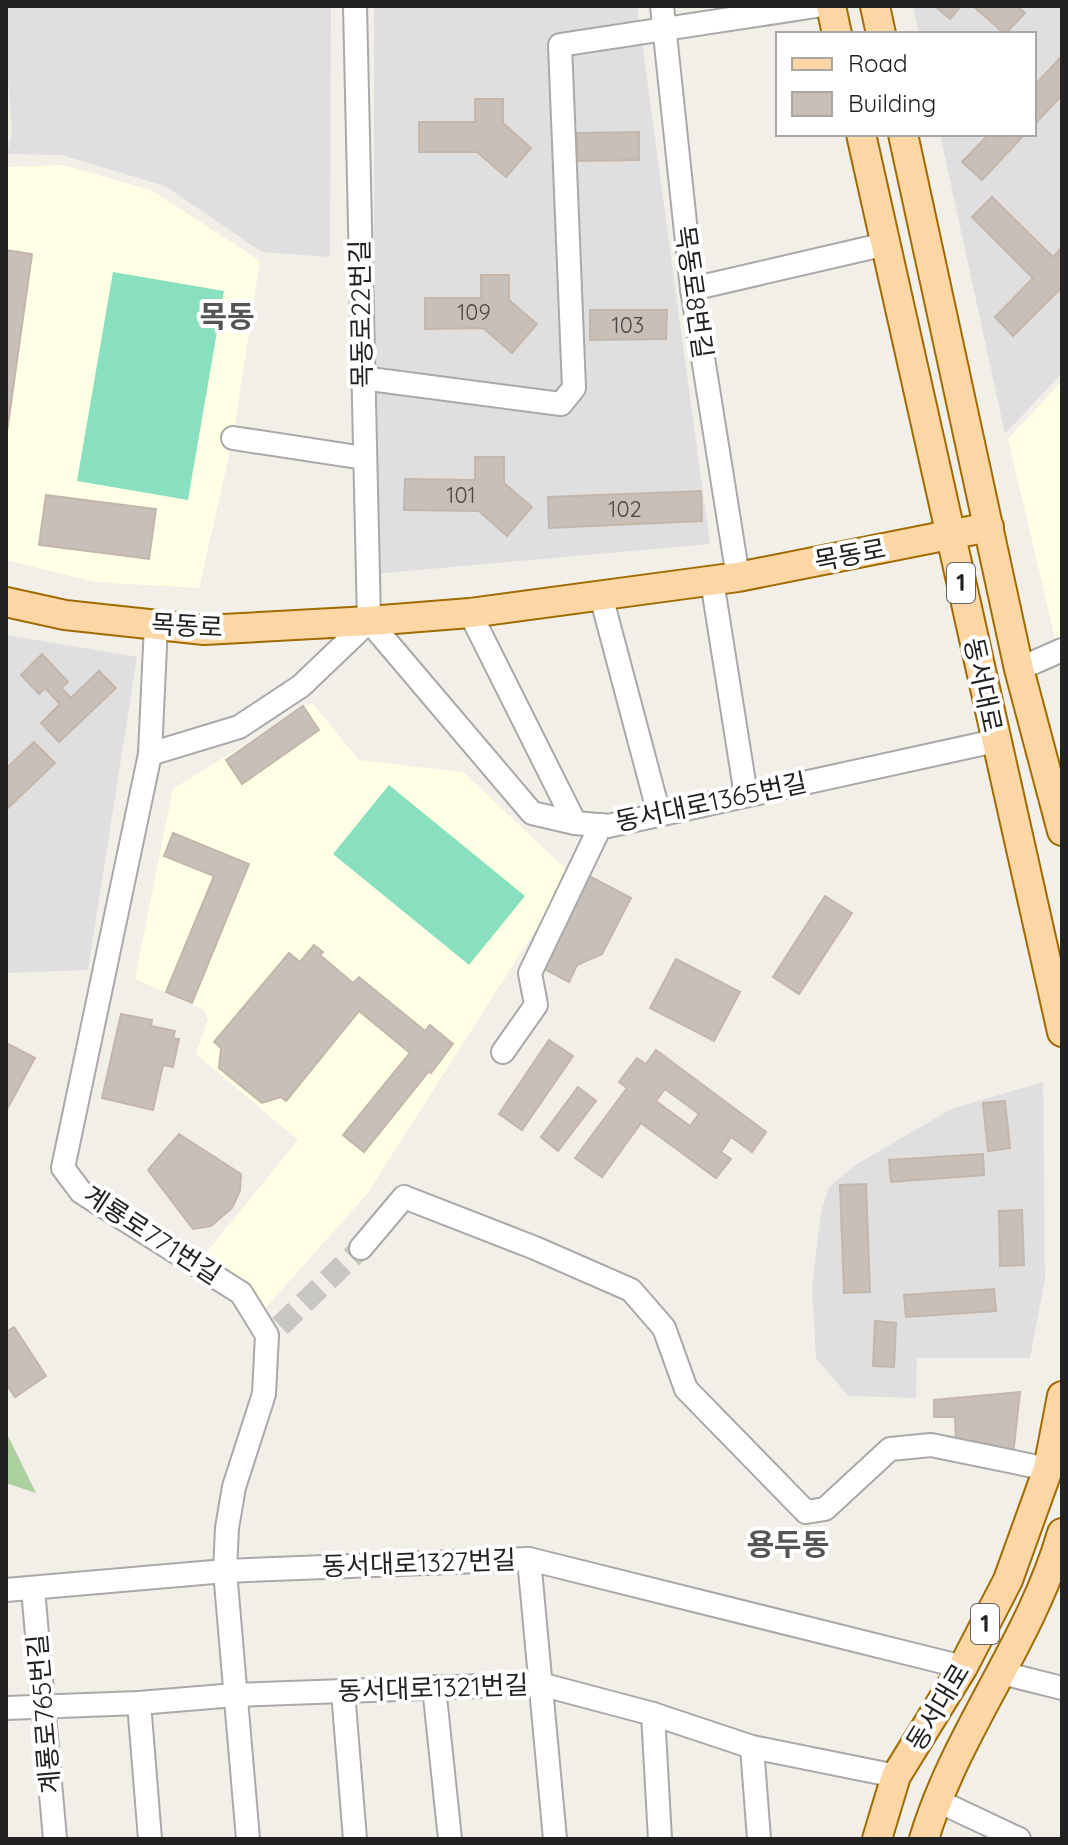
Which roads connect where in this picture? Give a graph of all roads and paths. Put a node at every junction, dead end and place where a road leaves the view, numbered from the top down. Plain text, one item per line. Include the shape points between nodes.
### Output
1 (355, 6) edge
2 (662, 6) edge
3 (816, 6) edge
4 (831, 6) edge
5 (875, 6) edge
6 (664, 30) junction
7 (837, 32) edge
8 (881, 32) edge
9 (861, 136) edge
10 (903, 136) edge
11 (886, 244) junction
12 (692, 289) junction
13 (362, 378) junction
14 (233, 438) dead end
15 (364, 458) junction
16 (989, 527) junction
17 (951, 535) junction
18 (725, 579) junction
19 (601, 596) junction
20 (6, 602) edge
21 (470, 613) junction
22 (369, 621) junction
23 (156, 625) junction
24 (1062, 650) edge
25 (1019, 669) junction
26 (995, 741) junction
27 (150, 754) junction
28 (746, 795) junction
29 (659, 814) junction
30 (575, 823) junction
31 (601, 825) junction
32 (1062, 831) edge
33 (1062, 1032) edge
34 (503, 1052) dead end
35 (361, 1248) tunnel mouth
36 (1062, 1396) edge
37 (1048, 1469) junction
38 (1060, 1550) edge
39 (529, 1559) junction
40 (225, 1571) junction
41 (33, 1589) junction
42 (6, 1590) edge
43 (963, 1667) junction
44 (1002, 1673) junction
45 (540, 1684) junction
46 (434, 1687) junction
47 (1062, 1688) edge
48 (343, 1692) junction
49 (235, 1695) junction
50 (139, 1703) junction
51 (43, 1707) junction
52 (6, 1708) edge
53 (653, 1714) junction
54 (752, 1747) junction
55 (896, 1776) junction
56 (936, 1800) junction
57 (55, 1839) edge
58 (150, 1839) edge
59 (248, 1839) edge
60 (355, 1839) edge
61 (450, 1839) edge
62 (555, 1839) edge
63 (660, 1839) edge
64 (759, 1839) edge
65 (877, 1839) edge
66 (924, 1839) edge
67 (1019, 1839) edge

1 - 13 street, 목동로22번길
2 - 6 street, 목동로8번길
3 - 6 street
4 - 7 main road
5 - 8 main road
6 - 12 street, 목동로8번길
6 - 13 street via 560,45 574,388 561,404
9 - 11 main road, 동서대로 / 1
10 - 16 main road, 동서대로 / 1
11 - 12 street
11 - 17 main road, 동서대로 / 1
12 - 18 street, 목동로8번길
13 - 15 street, 목동로22번길
14 - 15 street
15 - 22 street, 목동로22번길
16 - 17 main road, 목동로
16 - 25 main road, 동서대로 / 1
17 - 18 main road, 목동로
17 - 26 main road, 동서대로 / 1
18 - 19 main road, 목동로
18 - 28 street
19 - 21 main road, 목동로
19 - 29 street
20 - 23 main road, 목동로
21 - 22 main road, 목동로
21 - 30 street
22 - 23 main road, 목동로 via 204,630
22 - 27 street via 301,686 239,727
22 - 30 street, 동서대로1365번길 via 532,813
23 - 27 street, 계룡로771번길
24 - 25 street
25 - 32 main road, 동서대로 / 1
26 - 28 street, 동서대로1365번길
26 - 33 main road, 동서대로 / 1
27 - 40 street, 계룡로771번길 via 63,1168 81,1192 241,1293 274,1330 264,1394 234,1487
28 - 29 street, 동서대로1365번길
29 - 31 street, 동서대로1365번길
30 - 31 street, 동서대로1365번길
31 - 34 street via 530,973 536,1005
35 - 37 street via 404,1197 631,1290 664,1328 686,1389 806,1512 825,1509 890,1449 931,1445
36 - 37 main road, 동서대로 / 1
37 - 43 main road, 동서대로 / 1 via 1008,1580
38 - 44 main road, 동서대로 / 1
39 - 40 street, 동서대로1327번길
39 - 43 street, 동서대로1327번길
39 - 45 street
40 - 41 street, 동서대로1327번길
40 - 49 street, 계룡로771번길
41 - 42 street, 동서대로1327번길
41 - 51 street, 계룡로765번길
43 - 55 main road, 동서대로 / 1
44 - 47 street
44 - 56 main road, 동서대로 / 1
45 - 46 street, 동서대로1321번길
45 - 53 street, 동서대로1321번길
45 - 62 street
46 - 48 street, 동서대로1321번길
46 - 61 street
48 - 49 street, 동서대로1321번길
48 - 60 street
49 - 50 street, 동서대로1321번길
49 - 59 street, 계룡로771번길
50 - 51 street, 동서대로1321번길
50 - 58 street
51 - 52 street, 동서대로1321번길
51 - 57 street, 계룡로765번길
53 - 54 street, 동서대로1321번길
53 - 63 street
54 - 55 street, 동서대로1321번길
54 - 64 street
55 - 65 main road, 동서대로 / 1
56 - 66 main road, 동서대로 / 1
56 - 67 street

